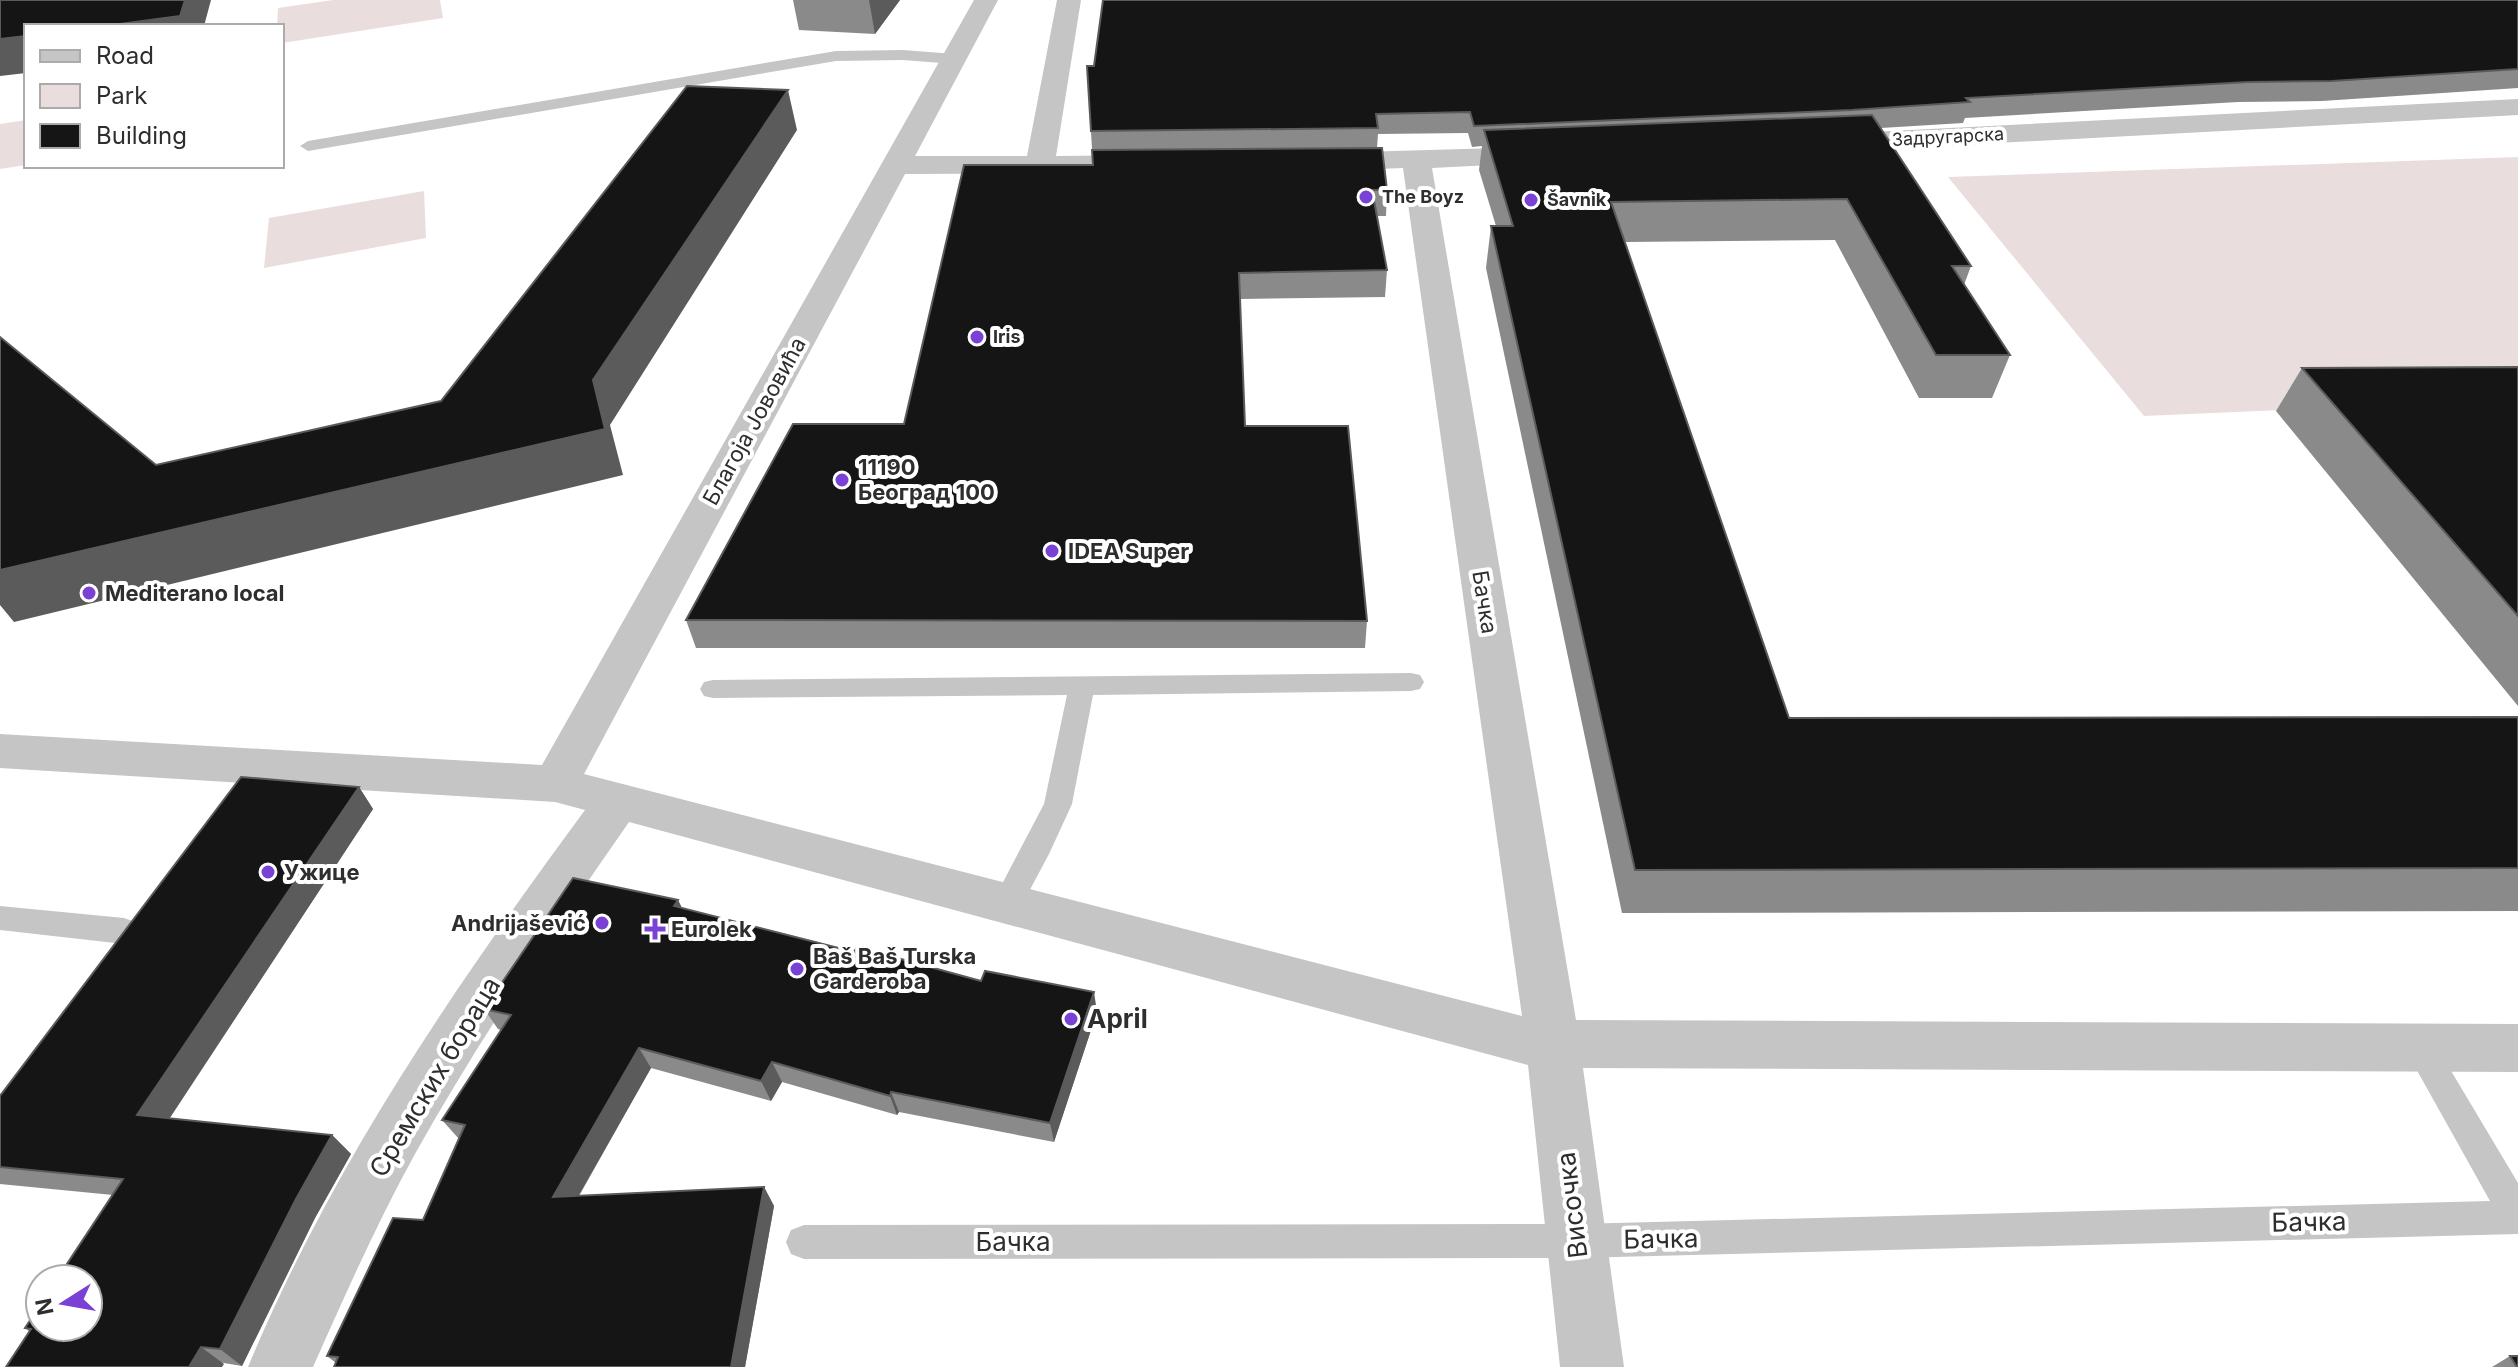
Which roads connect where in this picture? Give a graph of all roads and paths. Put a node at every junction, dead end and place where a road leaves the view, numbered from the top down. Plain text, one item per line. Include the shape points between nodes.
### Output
1 (986, 0) edge
2 (1069, 0) edge
3 (954, 59) junction
4 (2518, 107) edge
5 (1806, 144) edge
6 (308, 146) dead end
7 (1572, 154) edge
8 (1416, 161) junction
9 (1298, 162) edge
10 (1189, 164) edge
11 (897, 165) junction
12 (1040, 165) junction
13 (1411, 682) dead end
14 (1082, 685) junction
15 (713, 689) dead end
16 (0, 751) edge
17 (555, 784) junction
18 (617, 802) junction
19 (1006, 905) junction
20 (0, 918) edge
21 (124, 931) edge
22 (1553, 1044) junction
23 (2518, 1048) edge
24 (2421, 1049) junction
25 (2518, 1216) edge
26 (1576, 1241) junction
27 (804, 1242) dead end
28 (280, 1367) edge
29 (1592, 1367) edge

1 - 3 street, Благоја Јововића
2 - 12 street
3 - 6 lane via 836,56
3 - 11 street, Благоја Јововића
4 - 5 street, Задругарска
7 - 8 street
8 - 9 street
8 - 22 street, Бачка
10 - 12 street
11 - 12 street
11 - 17 street, Благоја Јововића
13 - 14 lane
14 - 15 lane
14 - 19 lane via 1058,804
16 - 17 street
17 - 18 street
18 - 19 street
18 - 28 street, Сремских бораца via 467,1019 397,1134
19 - 22 street via 1516,1039
20 - 21 lane
22 - 24 street
22 - 26 street, Височка
23 - 24 street
24 - 25 lane, Бачка
25 - 26 lane, Бачка
26 - 27 lane, Бачка
26 - 29 street, Височка

